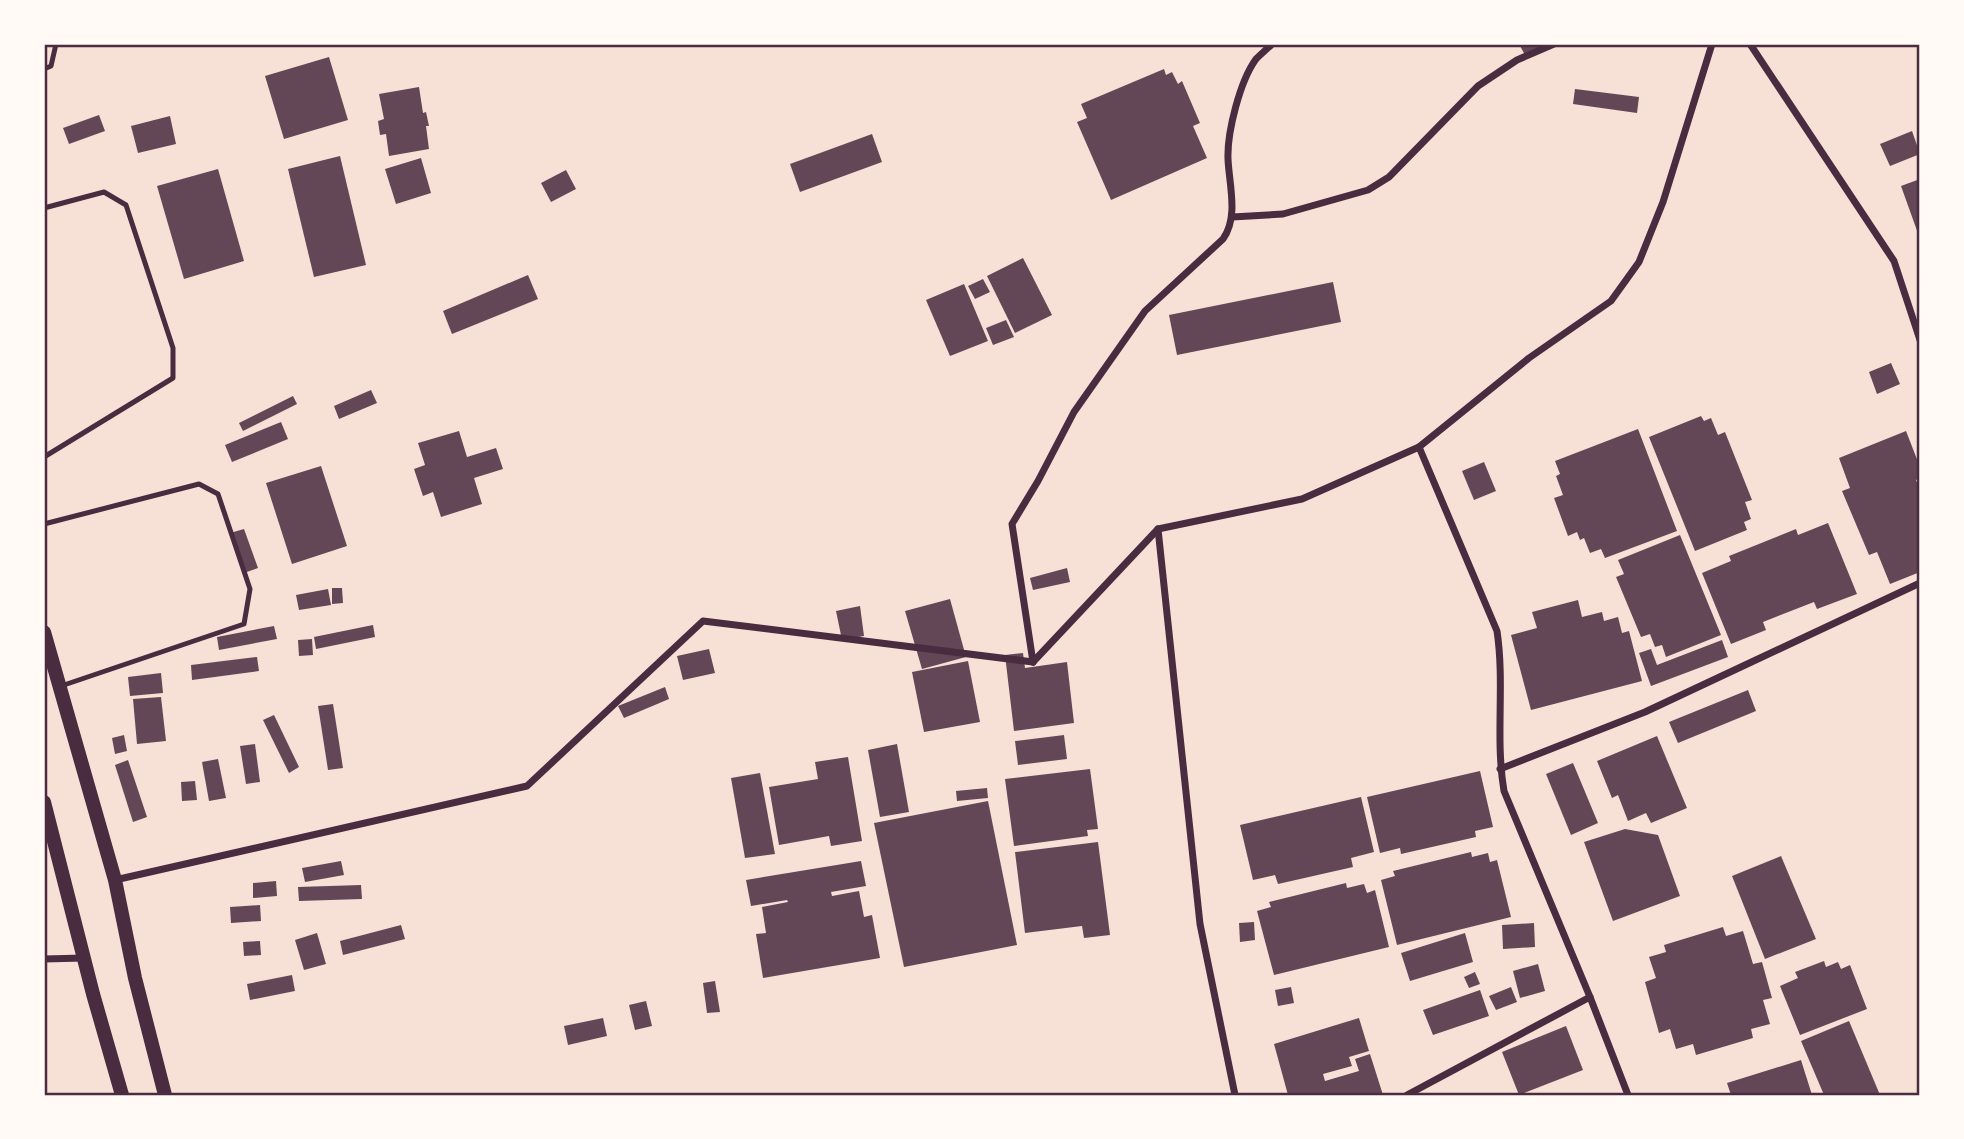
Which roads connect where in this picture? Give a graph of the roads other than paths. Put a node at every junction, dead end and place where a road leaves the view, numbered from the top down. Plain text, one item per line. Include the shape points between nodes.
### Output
1 (56, 44) edge
2 (1272, 44) edge
3 (1554, 44) edge
4 (1712, 44) edge
5 (1750, 44) edge
6 (44, 69) edge
7 (44, 208) edge
8 (1232, 217) junction
9 (1920, 340) edge
10 (1419, 447) junction
11 (44, 457) edge
12 (44, 524) edge
13 (1158, 529) junction
14 (1920, 583) edge
15 (44, 632) edge
16 (1033, 662) junction
17 (58, 687) junction
18 (1500, 769) junction
19 (44, 802) edge
20 (115, 880) junction
21 (85, 958) junction
22 (44, 959) edge
23 (1590, 997) junction
24 (122, 1095) edge
25 (165, 1095) edge
26 (1236, 1095) edge
27 (1407, 1095) edge
28 (1628, 1095) edge

1 - 6 lane via 51,66
2 - 8 street via 1248,74 1230,134 1227,156
3 - 8 street via 1517,60 1478,86 1389,177 1368,190 1283,214
4 - 10 street via 1663,202 1639,262 1611,300 1529,358
5 - 9 street via 1894,261
7 - 11 lane via 104,192 126,205 173,348 173,378
8 - 16 street via 1223,239 1145,311 1074,412 1012,524
10 - 13 street via 1302,499
10 - 18 street via 1497,631
12 - 17 lane via 199,484 218,494 250,589 244,624
13 - 16 street
13 - 26 street via 1200,924
14 - 18 street via 1645,712
15 - 17 main road
16 - 20 street via 703,621 527,786
17 - 20 main road
18 - 23 street via 1504,791
19 - 21 main road
20 - 25 main road
21 - 22 street
21 - 24 main road
23 - 27 street
23 - 28 street

